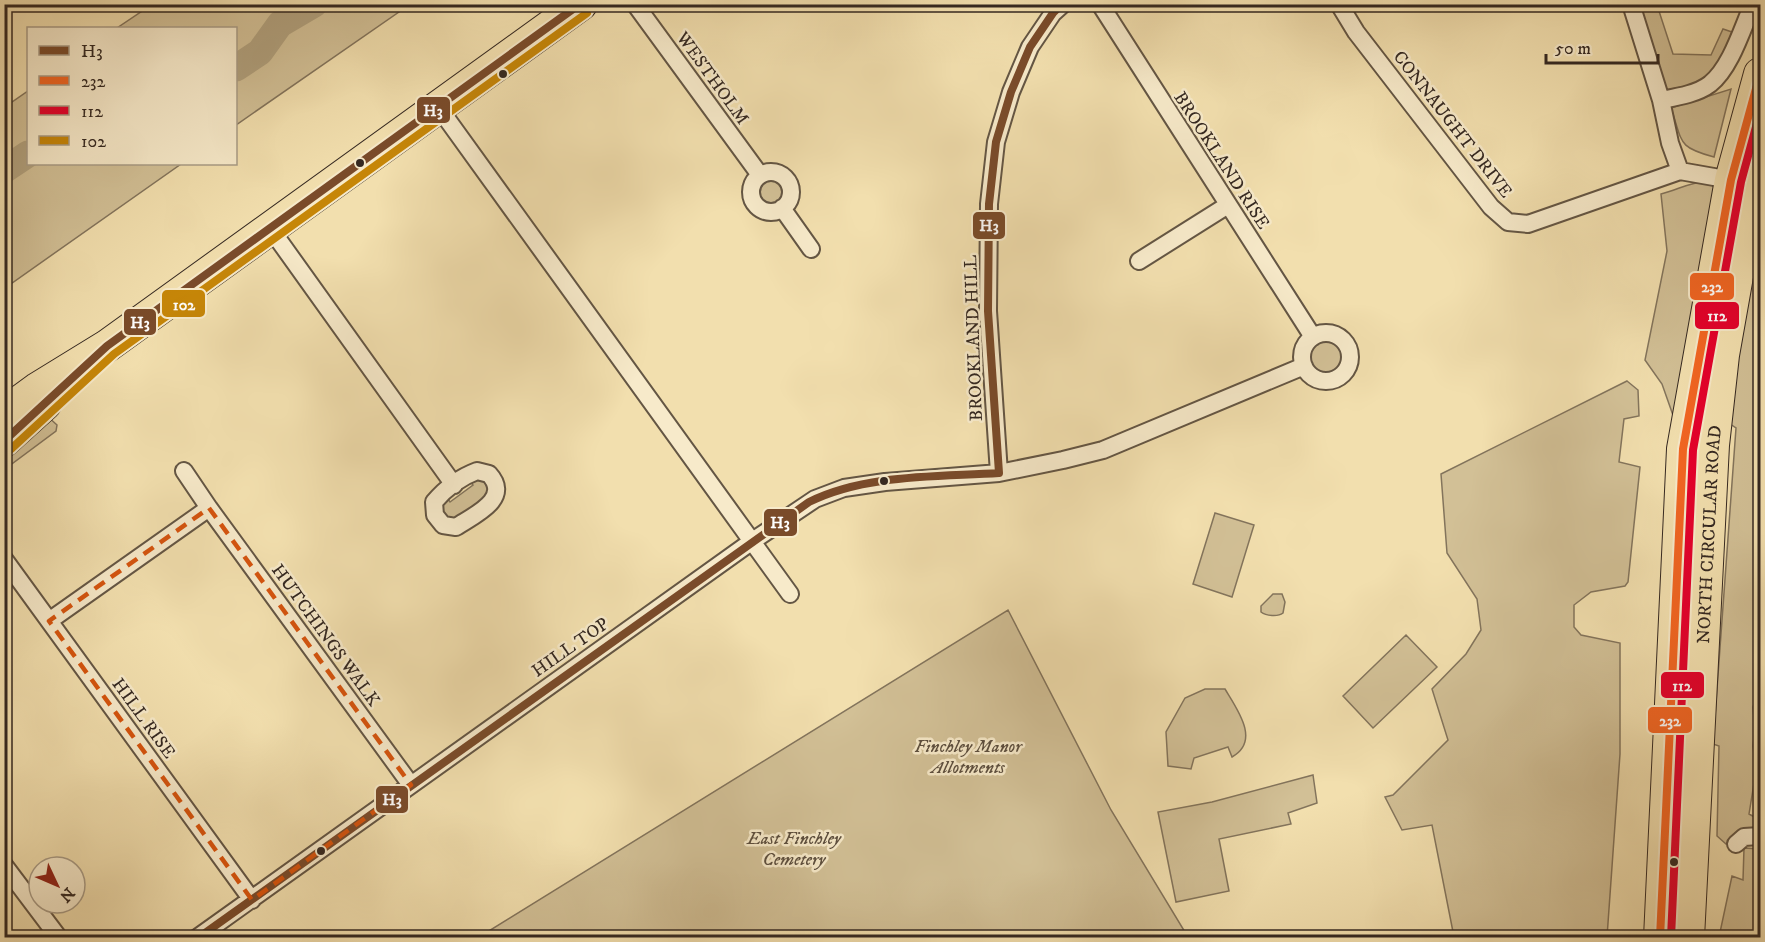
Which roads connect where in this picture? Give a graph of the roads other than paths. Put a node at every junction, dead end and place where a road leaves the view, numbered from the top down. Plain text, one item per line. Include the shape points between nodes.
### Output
1 (581, 4) edge
2 (635, 4) edge
3 (1063, 4) edge
4 (1100, 4) edge
5 (1339, 4) edge
6 (1631, 4) edge
7 (1753, 4) edge
8 (1761, 74) edge
9 (1661, 100) junction
10 (439, 108) junction
11 (1680, 171) junction
12 (760, 175) junction
13 (1752, 181) edge
14 (1228, 205) junction
15 (782, 208) junction
16 (270, 228) junction
17 (811, 249) dead end
18 (1139, 261) dead end
19 (1313, 337) junction
20 (107, 346) junction
21 (1304, 366) junction
22 (4, 413) edge
23 (4, 441) edge
24 (184, 471) dead end
25 (999, 472) junction
26 (454, 484) dead end
27 (209, 508) junction
28 (751, 542) junction
29 (4, 559) edge
30 (789, 594) dead end
31 (49, 621) junction
32 (411, 786) junction
33 (1761, 836) edge
34 (1736, 844) dead end
35 (4, 865) edge
36 (252, 900) junction
37 (60, 938) edge
38 (197, 938) edge
39 (1660, 938) edge
40 (1688, 938) edge

1 - 10 highway
2 - 12 street, WESTHOLM
3 - 25 street, BROOKLAND HILL via 1030,47 996,142 989,204 988,311
4 - 14 street, BROOKLAND RISE
5 - 11 street, CONNAUGHT DRIVE via 1356,32 1491,207 1508,222 1528,224
6 - 9 street
7 - 9 street via 1724,70 1709,85
8 - 13 highway, NORTH CIRCULAR ROAD
9 - 11 street
10 - 16 highway
10 - 28 street
11 - 13 street, CONNAUGHT DRIVE
12 - 15 street via 774,172 787,180 790,195
12 - 15 street via 753,182 752,199 765,211
13 - 39 highway, NORTH CIRCULAR ROAD via 1683,449
13 - 40 highway, NORTH CIRCULAR ROAD via 1723,355 1713,445
14 - 18 street
14 - 19 street, BROOKLAND RISE
15 - 17 street
16 - 20 highway
16 - 26 street
19 - 21 street via 1302,353
19 - 21 street via 1326,333 1340,338 1348,349 1348,363 1340,376 1327,381 1313,377
20 - 22 highway
20 - 23 highway
21 - 25 street via 1102,450
24 - 27 street, HUTCHINGS WALK
25 - 28 street, HILL TOP via 844,488 815,499
27 - 31 street
27 - 32 street, HUTCHINGS WALK
28 - 30 street
28 - 32 street, HILL TOP
29 - 31 street, HILL RISE
31 - 36 street, HILL RISE
32 - 36 street, HILL TOP
33 - 34 street via 1744,837
35 - 37 street
36 - 38 street, HILL TOP

